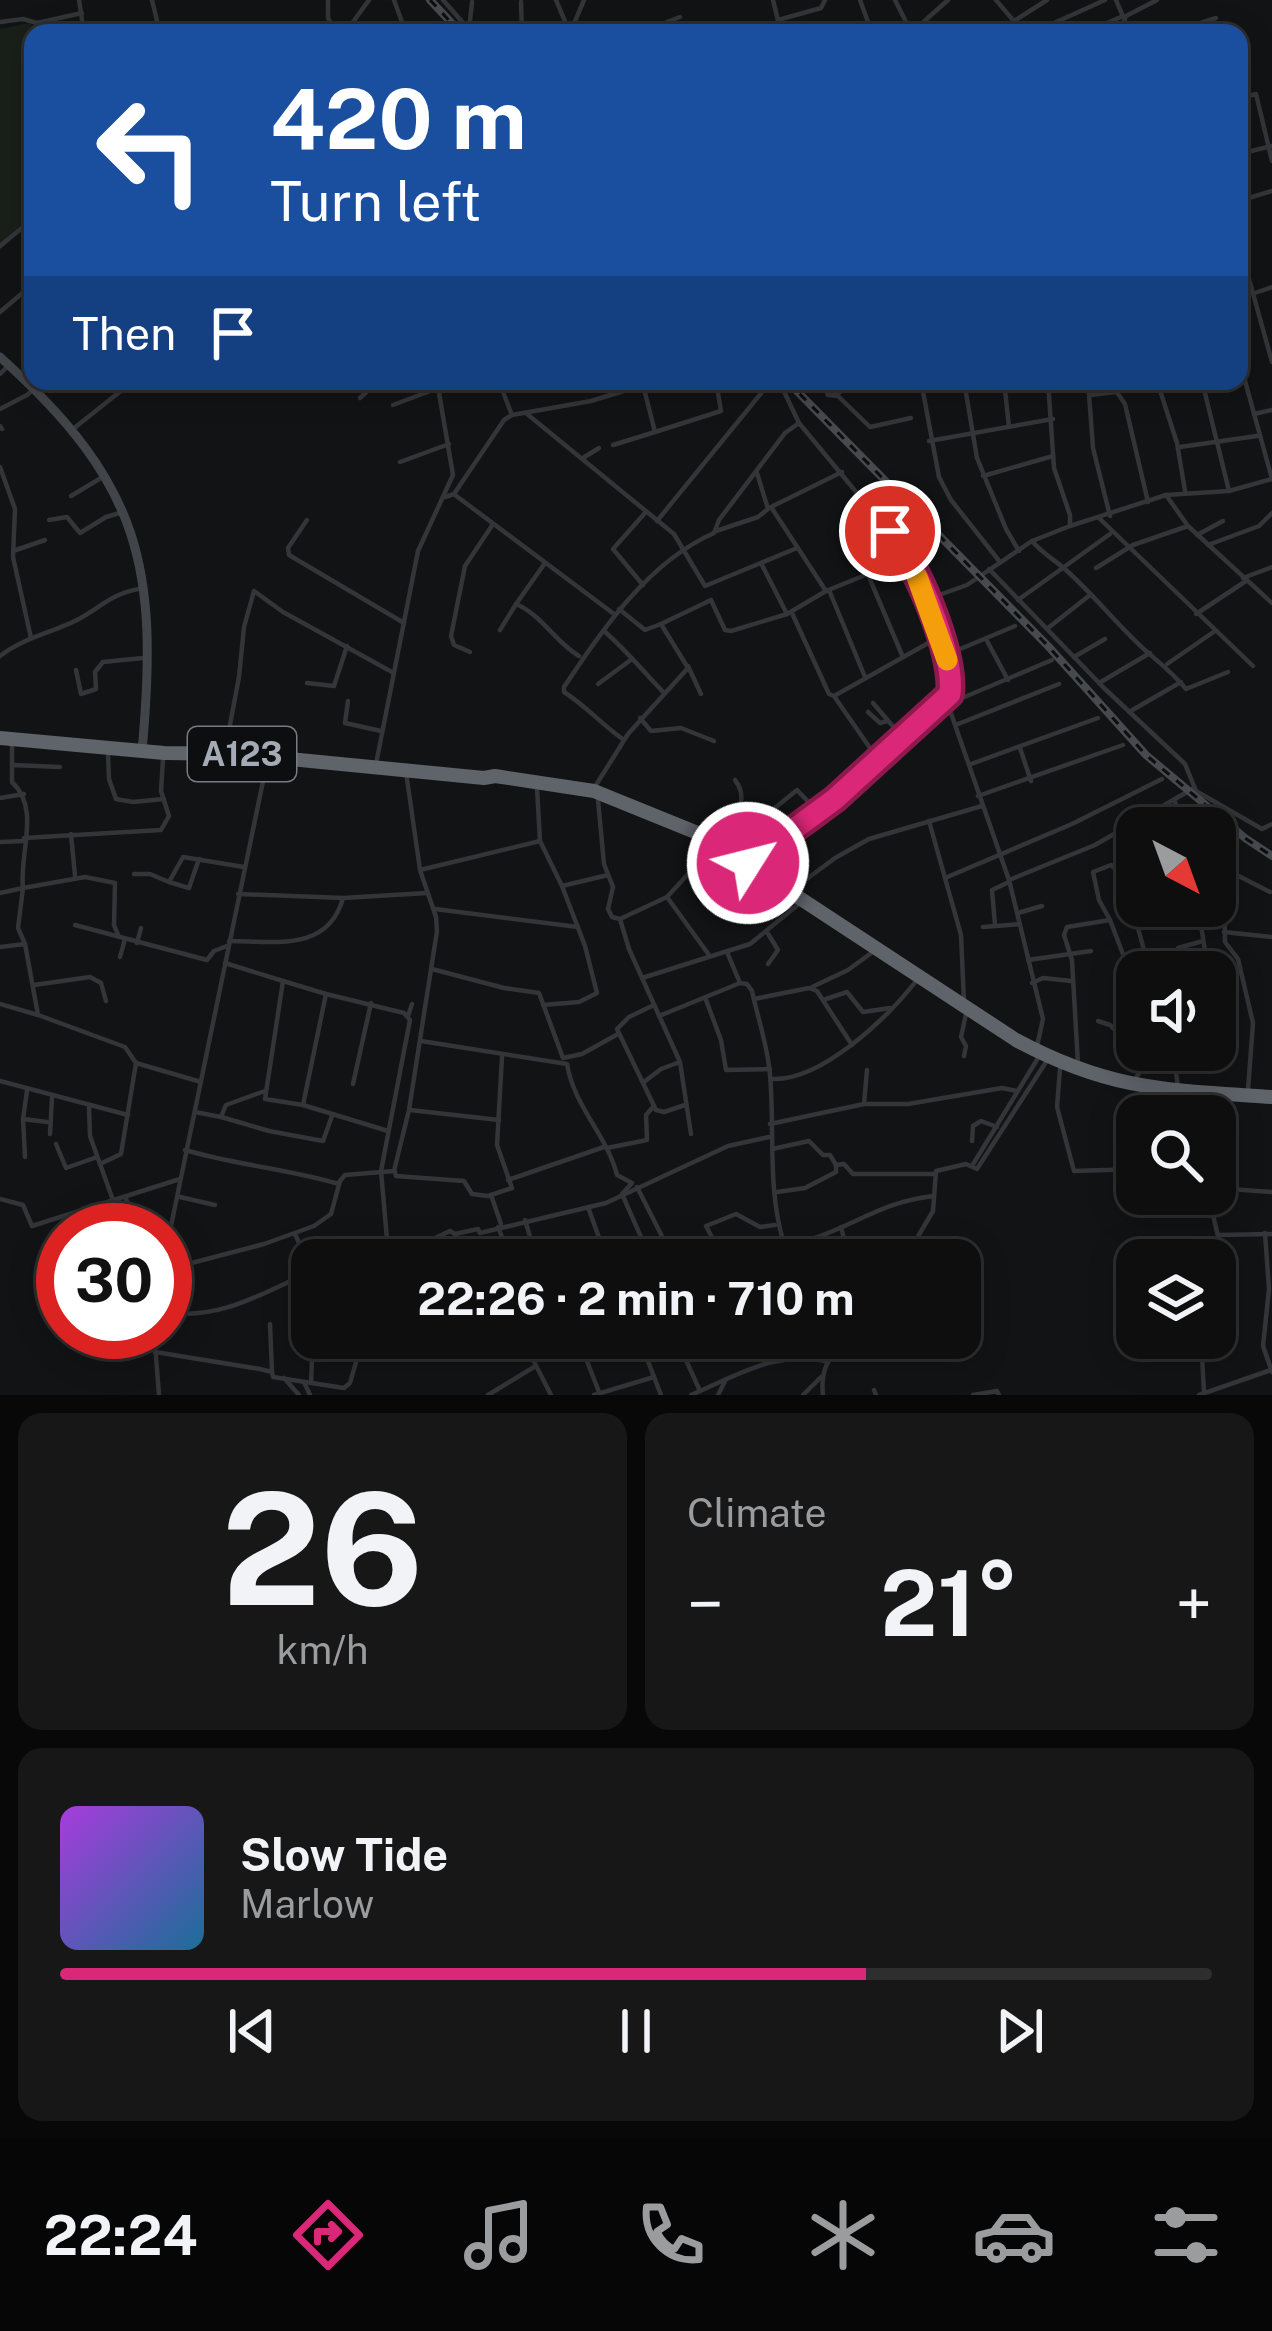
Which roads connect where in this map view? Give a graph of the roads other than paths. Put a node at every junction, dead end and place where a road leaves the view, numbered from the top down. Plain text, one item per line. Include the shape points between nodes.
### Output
1 (79, 0) edge
2 (443, 0) edge
3 (773, 0) edge
4 (825, 0) edge
5 (949, 0) edge
6 (996, 0) edge
7 (1047, 0) edge
8 (1105, 0) edge
9 (1116, 0) edge
10 (1157, 0) edge
11 (82, 13) junction
12 (680, 17) dead end
13 (1216, 18) dead end
14 (1122, 19) junction
15 (778, 20) junction
16 (1014, 21) junction
17 (0, 22) edge
18 (37, 22) joint
19 (83, 24) edge
20 (463, 24) edge
21 (667, 24) edge
22 (779, 24) edge
23 (921, 24) edge
24 (1018, 24) edge
25 (1049, 24) edge
26 (1108, 24) edge
27 (1125, 24) edge
28 (1198, 24) edge
29 (1248, 96) edge
30 (1271, 146) edge
31 (1272, 161) edge
32 (24, 226) edge
33 (0, 246) edge
34 (1248, 275) edge
35 (1272, 287) edge
36 (24, 291) edge
37 (1253, 293) junction
38 (0, 311) edge
39 (1272, 318) edge
40 (1258, 320) junction
41 (1272, 359) edge
42 (32, 390) edge
43 (44, 390) edge
44 (122, 390) edge
45 (368, 390) edge
46 (426, 390) edge
47 (438, 390) edge
48 (502, 390) edge
49 (622, 390) edge
50 (644, 390) edge
51 (718, 390) edge
52 (767, 390) edge
53 (780, 390) edge
54 (826, 390) edge
55 (843, 390) edge
56 (922, 390) edge
57 (966, 390) edge
58 (1005, 390) edge
59 (1051, 390) edge
60 (1090, 390) edge
61 (1160, 390) edge
62 (1204, 390) edge
63 (1246, 390) edge
64 (1115, 392) joint
65 (833, 395) junction
66 (1091, 395) junction
67 (360, 398) dead end
68 (394, 404) dead end
69 (0, 409) edge
70 (1272, 410) edge
71 (527, 414) junction
72 (512, 415) junction
73 (1252, 415) junction
74 (911, 418) dead end
75 (1053, 419) junction
76 (800, 423) junction
77 (1009, 427) junction
78 (73, 429) junction
79 (655, 432) junction
80 (972, 436) junction
81 (1257, 436) junction
82 (1218, 440) junction
83 (929, 441) junction
84 (449, 444) junction
85 (613, 445) dead end
86 (599, 448) dead end
87 (1178, 448) junction
88 (1054, 455) junction
89 (582, 458) junction
90 (400, 462) dead end
91 (0, 467) edge
92 (842, 472) junction
93 (757, 473) junction
94 (106, 476) junction
95 (983, 476) junction
96 (1272, 479) edge
97 (1185, 491) junction
98 (1229, 491) junction
99 (454, 494) junction
100 (1166, 495) junction
101 (70, 496) dead end
102 (445, 497) junction
103 (1148, 502) junction
104 (770, 508) junction
105 (123, 512) junction
106 (645, 512) junction
107 (1272, 513) edge
108 (1110, 516) junction
109 (1099, 518) junction
110 (49, 520) dead end
111 (307, 520) dead end
112 (657, 521) junction
113 (1222, 521) dead end
114 (493, 524) junction
115 (1070, 526) junction
116 (1188, 526) junction
117 (715, 532) junction
118 (1112, 533) junction
119 (1197, 535) junction
120 (45, 540) dead end
121 (1032, 541) junction
122 (1208, 545) junction
123 (684, 548) junction
124 (797, 548) junction
125 (1129, 548) junction
126 (1019, 551) junction
127 (13, 554) junction
128 (910, 557) junction
129 (2, 559) edge
130 (1000, 562) junction
131 (545, 563) junction
132 (761, 563) junction
133 (1272, 567) edge
134 (1063, 568) junction
135 (1096, 568) dead end
136 (989, 569) junction
137 (868, 575) junction
138 (1244, 579) junction
139 (643, 585) junction
140 (144, 588) junction
141 (828, 590) junction
142 (1090, 595) junction
143 (925, 600) junction
144 (1018, 600) junction
145 (1272, 603) edge
146 (516, 604) junction
147 (616, 611) junction
148 (789, 613) junction
149 (1196, 614) junction
150 (404, 623) junction
151 (661, 624) junction
152 (1015, 626) dead end
153 (1047, 629) junction
154 (500, 631) dead end
155 (604, 631) junction
156 (1215, 631) junction
157 (940, 636) junction
158 (32, 638) junction
159 (986, 639) junction
160 (1105, 639) dead end
161 (347, 646) junction
162 (470, 652) dead end
163 (1150, 653) junction
164 (902, 655) junction
165 (946, 655) junction
166 (0, 656) edge
167 (581, 657) junction
168 (1074, 657) junction
169 (148, 658) junction
170 (632, 659) junction
171 (1052, 660) dead end
172 (1167, 664) junction
173 (1253, 666) dead end
174 (688, 667) junction
175 (76, 670) dead end
176 (392, 672) junction
177 (1228, 672) dead end
178 (865, 676) junction
179 (1008, 680) junction
180 (1180, 682) junction
181 (307, 683) dead end
182 (1099, 683) junction
183 (598, 684) dead end
184 (1059, 684) dead end
185 (664, 693) junction
186 (701, 694) dead end
187 (834, 696) junction
188 (348, 701) dead end
189 (947, 701) junction
190 (873, 703) dead end
191 (868, 712) dead end
192 (1129, 712) junction
193 (640, 718) junction
194 (1098, 718) dead end
195 (887, 721) junction
196 (958, 724) junction
197 (381, 731) junction
198 (902, 737) junction
199 (6, 738) edge
200 (624, 740) junction
201 (714, 741) dead end
202 (1123, 745) dead end
203 (109, 748) junction
204 (1020, 748) junction
205 (142, 751) junction
206 (164, 753) junction
207 (224, 753) junction
208 (268, 756) junction
209 (879, 760) junction
210 (971, 764) junction
211 (379, 765) junction
212 (11, 766) junction
213 (61, 767) dead end
214 (406, 772) junction
215 (484, 778) junction
216 (1162, 778) dead end
217 (735, 780) dead end
218 (1031, 781) junction
219 (537, 788) junction
220 (1195, 788) junction
221 (24, 794) junction
222 (596, 795) junction
223 (978, 796) junction
224 (0, 798) edge
225 (164, 799) junction
226 (1174, 800) junction
227 (982, 806) junction
228 (1177, 807) edge
229 (818, 812) junction
230 (929, 820) junction
231 (1272, 824) edge
232 (1262, 829) junction
233 (71, 834) junction
234 (1272, 834) edge
235 (24, 840) junction
236 (540, 841) junction
237 (0, 842) edge
238 (718, 846) junction
239 (1001, 854) junction
240 (199, 859) junction
241 (748, 863) junction
242 (244, 867) junction
243 (420, 870) junction
244 (134, 874) dead end
245 (608, 875) junction
246 (1236, 875) edge
247 (945, 878) junction
248 (75, 879) junction
249 (1009, 881) junction
250 (169, 882) junction
251 (562, 886) junction
252 (22, 888) junction
253 (1270, 892) edge
254 (0, 893) edge
255 (427, 893) junction
256 (238, 894) junction
257 (667, 897) junction
258 (795, 897) junction
259 (343, 898) junction
260 (1042, 907) dead end
261 (433, 908) junction
262 (1017, 913) junction
263 (620, 919) junction
264 (1110, 920) junction
265 (1020, 924) junction
266 (75, 925) dead end
267 (995, 925) junction
268 (578, 927) junction
269 (982, 927) dead end
270 (1201, 927) edge
271 (1224, 927) edge
272 (141, 928) dead end
273 (767, 932) junction
274 (1224, 932) junction
275 (1272, 937) edge
276 (122, 938) junction
277 (1203, 941) junction
278 (25, 944) junction
279 (136, 944) junction
280 (228, 944) junction
281 (0, 947) edge
282 (1178, 948) dead end
283 (874, 951) junction
284 (1091, 951) dead end
285 (1122, 951) edge
286 (1144, 951) edge
287 (1205, 951) edge
288 (727, 952) junction
289 (709, 955) junction
290 (1070, 955) junction
291 (120, 957) dead end
292 (1028, 960) junction
293 (224, 963) junction
294 (768, 964) dead end
295 (432, 968) junction
296 (1236, 969) edge
297 (1240, 969) junction
298 (642, 978) junction
299 (283, 981) junction
300 (924, 981) junction
301 (1032, 982) junction
302 (1071, 982) junction
303 (740, 983) junction
304 (34, 986) junction
305 (809, 988) junction
306 (326, 994) junction
307 (754, 999) junction
308 (826, 999) junction
309 (706, 1000) junction
310 (106, 1001) dead end
311 (0, 1004) edge
312 (371, 1004) junction
313 (412, 1004) dead end
314 (654, 1005) junction
315 (543, 1006) junction
316 (890, 1008) junction
317 (965, 1008) junction
318 (38, 1015) junction
319 (408, 1016) junction
320 (659, 1016) junction
321 (1098, 1021) dead end
322 (1116, 1031) edge
323 (620, 1033) junction
324 (421, 1041) junction
325 (852, 1045) junction
326 (964, 1056) dead end
327 (502, 1057) junction
328 (566, 1060) junction
329 (680, 1062) junction
330 (1051, 1062) junction
331 (136, 1063) junction
332 (770, 1069) junction
333 (867, 1070) dead end
334 (1140, 1071) edge
335 (1174, 1071) edge
336 (771, 1079) junction
337 (781, 1079) junction
338 (0, 1081) edge
339 (201, 1082) junction
340 (644, 1082) junction
341 (353, 1084) dead end
342 (1130, 1085) junction
343 (28, 1089) junction
344 (770, 1090) junction
345 (265, 1091) junction
346 (1018, 1091) junction
347 (1176, 1095) junction
348 (1236, 1095) edge
349 (1248, 1095) junction
350 (52, 1096) junction
351 (1236, 1099) edge
352 (1272, 1100) edge
353 (864, 1104) junction
354 (687, 1105) junction
355 (303, 1106) junction
356 (89, 1107) junction
357 (653, 1107) junction
358 (409, 1110) junction
359 (195, 1112) junction
360 (128, 1115) junction
361 (332, 1116) junction
362 (221, 1117) junction
363 (23, 1119) junction
364 (499, 1120) junction
365 (50, 1122) junction
366 (770, 1124) junction
367 (999, 1128) junction
368 (388, 1131) junction
369 (50, 1134) dead end
370 (691, 1134) dead end
371 (769, 1137) junction
372 (972, 1141) dead end
373 (56, 1144) dead end
374 (604, 1148) junction
375 (772, 1149) junction
376 (185, 1150) junction
377 (25, 1157) dead end
378 (99, 1161) junction
379 (836, 1165) junction
380 (1116, 1170) edge
381 (394, 1171) junction
382 (381, 1172) junction
383 (934, 1174) junction
384 (180, 1179) junction
385 (508, 1180) junction
386 (339, 1184) junction
387 (634, 1185) junction
388 (1236, 1189) edge
389 (775, 1192) junction
390 (1272, 1192) edge
391 (622, 1194) junction
392 (490, 1196) junction
393 (934, 1196) junction
394 (178, 1197) junction
395 (0, 1199) edge
396 (126, 1199) junction
397 (114, 1203) joint
398 (128, 1203) edge
399 (177, 1203) edge
400 (215, 1205) dead end
401 (588, 1207) junction
402 (1214, 1215) edge
403 (525, 1220) junction
404 (36, 1225) edge
405 (778, 1226) junction
406 (500, 1227) junction
407 (841, 1227) junction
408 (294, 1232) junction
409 (1269, 1233) edge
410 (455, 1234) junction
411 (1219, 1235) junction
412 (296, 1239) edge
413 (387, 1239) edge
414 (433, 1239) edge
415 (457, 1239) edge
416 (503, 1239) edge
417 (531, 1239) edge
418 (599, 1239) edge
419 (642, 1239) edge
420 (664, 1239) edge
421 (712, 1239) edge
422 (782, 1239) edge
423 (812, 1239) edge
424 (844, 1239) edge
425 (916, 1239) edge
426 (1219, 1239) edge
427 (192, 1263) edge
428 (291, 1281) edge
429 (192, 1316) edge
430 (270, 1324) dead end
431 (192, 1358) edge
432 (155, 1359) edge
433 (311, 1359) edge
434 (357, 1359) edge
435 (531, 1359) edge
436 (585, 1359) edge
437 (647, 1359) edge
438 (684, 1359) edge
439 (1201, 1359) edge
440 (826, 1361) joint
441 (535, 1367) junction
442 (1271, 1368) edge
443 (272, 1372) junction
444 (654, 1376) junction
445 (821, 1377) junction
446 (284, 1378) junction
447 (726, 1379) junction
448 (308, 1382) junction
449 (1229, 1391) edge
450 (596, 1394) edge
451 (696, 1394) edge
452 (1202, 1394) edge
453 (158, 1395) edge
454 (299, 1395) edge
455 (310, 1395) edge
456 (488, 1395) edge
457 (550, 1395) edge
458 (661, 1395) edge
459 (718, 1395) edge
460 (803, 1395) edge
461 (823, 1395) edge
462 (973, 1395) edge
463 (999, 1395) edge

1 - 11 street
2 - 20 street
3 - 15 street
4 - 15 street
5 - 23 street
6 - 16 street
7 - 16 street
8 - 25 street
9 - 14 street
10 - 14 street
11 - 18 street
11 - 19 street
12 - 21 street
13 - 28 street
14 - 26 street
14 - 27 street
15 - 22 street
16 - 24 street
17 - 18 street
29 - 30 street via 1256,94
30 - 31 street
32 - 33 street
34 - 37 street
35 - 37 street
36 - 38 street
37 - 40 street
39 - 40 street
40 - 41 street
42 - 69 street
43 - 78 main road
44 - 78 street
45 - 67 street
46 - 68 street
47 - 84 street
48 - 72 street
49 - 71 street
50 - 79 street
51 - 79 street via 721,411
52 - 112 street
53 - 76 street
54 - 65 street
55 - 65 street
56 - 83 street
57 - 80 street
58 - 77 street
59 - 75 street
60 - 66 street
61 - 87 street
62 - 82 street
63 - 73 street
64 - 66 street
64 - 103 street via 1126,404
65 - 74 street via 870,427
66 - 108 street via 1093,448
70 - 73 street
71 - 72 street
71 - 89 street
72 - 99 street
73 - 81 street
75 - 77 street
75 - 88 street
76 - 92 street
76 - 93 street
77 - 80 street
78 - 94 main road
79 - 85 street
80 - 83 street
80 - 95 street
81 - 82 street
81 - 96 street
82 - 87 street
82 - 98 street
83 - 130 street via 951,500
84 - 90 street
84 - 102 street via 453,475
86 - 89 street
87 - 97 street
88 - 95 street
88 - 115 street
89 - 106 street
91 - 127 street via 15,509
92 - 104 street
92 - 128 street
93 - 104 street
93 - 117 street
94 - 101 street
94 - 105 main road
95 - 126 street
96 - 98 street
97 - 98 street
97 - 100 street
99 - 102 street
99 - 114 street
100 - 103 street
100 - 116 street
102 - 150 street via 418,550
103 - 108 street
104 - 117 street
104 - 124 street
105 - 110 street via 80,532 68,518
105 - 140 main road
106 - 112 street
106 - 139 street via 614,549
107 - 122 street
108 - 109 street
109 - 115 street
109 - 118 street
111 - 150 street via 289,555
112 - 123 street
113 - 119 street
114 - 131 street
114 - 162 street via 465,566 451,636
115 - 121 street
116 - 119 street
116 - 125 street
117 - 123 street
118 - 125 street
118 - 134 street
119 - 122 street
120 - 127 street
121 - 126 street
121 - 134 street
122 - 138 street
123 - 132 street via 709,587
123 - 139 street
124 - 132 street
124 - 141 street
125 - 135 street
125 - 149 street
126 - 130 street
127 - 129 street
127 - 158 street
128 - 137 street
128 - 143 street
130 - 136 street
131 - 146 street
131 - 147 street
132 - 148 street
133 - 138 street
134 - 142 street
134 - 144 street
136 - 143 street
136 - 144 street
137 - 141 street
137 - 164 street
138 - 145 street
138 - 149 street
139 - 147 street
140 - 158 street via 113,595
140 - 169 main road
141 - 148 street
141 - 178 street
142 - 153 street
142 - 163 street
143 - 157 street
144 - 153 street
146 - 154 street
146 - 167 street
147 - 151 street via 645,629
147 - 155 street
148 - 151 street via 726,631 711,600
148 - 187 street
149 - 156 street
150 - 176 street
151 - 174 street
152 - 159 street
153 - 168 street
155 - 167 street
155 - 170 street
156 - 172 street
156 - 173 street
157 - 164 street
157 - 165 street
158 - 166 street
159 - 165 street
159 - 179 street
160 - 168 street
161 - 176 street
161 - 181 street via 335,686
161 - 207 street via 254,591
163 - 172 street
163 - 182 street
164 - 178 street
165 - 189 street
167 - 200 street via 563,691
168 - 182 street
169 - 175 street via 104,662 96,689 81,694
169 - 205 main road
170 - 183 street
170 - 185 street
171 - 179 street
172 - 180 street
174 - 185 street
174 - 186 street
176 - 197 street
177 - 180 street via 1186,689
178 - 187 street
179 - 189 street
180 - 192 street
182 - 192 street
184 - 196 street
185 - 193 street
187 - 209 street
188 - 197 street via 345,723
189 - 196 street
189 - 198 street
190 - 195 street
191 - 195 street
192 - 220 street via 1185,764
193 - 200 street
193 - 201 street via 651,731 681,728
194 - 204 street
195 - 198 street
196 - 210 street
197 - 211 street
198 - 209 street
199 - 203 highway, A123
199 - 212 street
200 - 222 street
202 - 218 street
203 - 205 highway, A123
203 - 225 street via 116,799
204 - 210 street
204 - 218 street
205 - 206 highway, A123
206 - 207 highway, A123
206 - 225 street
207 - 208 highway, A123
208 - 211 highway, A123
208 - 242 street
209 - 229 street
210 - 223 street
211 - 214 highway, A123
212 - 213 street
212 - 221 street
214 - 215 highway, A123
214 - 243 street
215 - 219 highway, A123
215 - 222 highway, A123
216 - 239 street
217 - 238 street via 741,806
218 - 223 street
219 - 222 highway, A123
219 - 236 street
220 - 226 street
220 - 232 street
221 - 224 street
221 - 235 street
222 - 238 highway, A123
222 - 245 street
223 - 227 street
225 - 233 street via 169,816 157,833
226 - 228 street
226 - 249 street via 1096,845
227 - 230 street
227 - 239 street
229 - 238 street via 797,790
229 - 241 street
230 - 247 street
230 - 258 street via 848,849
231 - 232 street
232 - 234 street
233 - 235 street
233 - 248 street
235 - 237 street
235 - 252 street
236 - 243 street
236 - 251 street
238 - 241 highway, A123
238 - 257 street
238 - 258 highway, A123
239 - 247 street
239 - 249 street
240 - 242 street
240 - 250 street via 180,859
240 - 250 street via 190,888
241 - 258 highway, A123
242 - 256 street
243 - 255 street
244 - 250 street
245 - 251 street
245 - 263 street via 608,909
246 - 253 street
247 - 317 street via 963,946
248 - 252 street
248 - 276 street via 116,883 111,926
249 - 262 street
249 - 267 street via 992,890
251 - 268 street
252 - 254 street
252 - 278 street via 18,928
255 - 259 street
255 - 261 street
256 - 259 street
256 - 280 street
257 - 263 street
257 - 289 street
258 - 273 street
258 - 283 highway, A123
258 - 300 highway, A123
259 - 280 street via 308,938
260 - 262 street
261 - 268 street
261 - 295 street
262 - 265 street
263 - 298 street
264 - 285 street
264 - 286 street via 1093,872 1111,865 1124,877
264 - 290 street via 1067,927
265 - 267 street
265 - 292 street
266 - 276 street
267 - 269 street
268 - 315 street via 597,993
270 - 277 street
271 - 274 street
272 - 279 street
273 - 288 street
273 - 294 street via 778,950
274 - 275 street
274 - 297 street
276 - 279 street
276 - 291 street
277 - 282 street
277 - 287 street
278 - 281 street
278 - 304 street
279 - 280 street via 207,960
280 - 293 street
283 - 300 highway, A123
283 - 305 street
284 - 290 street
288 - 289 street
288 - 303 street
289 - 298 street
290 - 292 street
290 - 302 street
292 - 301 street
293 - 299 street
293 - 339 street
295 - 315 street via 534,991
295 - 324 street
296 - 297 street
297 - 349 street via 1254,1037
298 - 314 street
299 - 306 street
299 - 345 street
300 - 316 street
300 - 317 highway, A123
301 - 302 street
301 - 330 street
302 - 330 street via 1078,1032
303 - 307 street
303 - 309 street
304 - 310 street via 90,977
304 - 318 street
305 - 307 street
305 - 308 street
306 - 312 street
306 - 355 street
307 - 332 street
308 - 316 street via 847,992 863,1012
308 - 325 street
309 - 320 street
309 - 332 street via 726,1070
311 - 318 street
312 - 319 street
312 - 341 street
313 - 319 street
314 - 320 street
314 - 323 street via 619,1024
315 - 328 street
316 - 325 street
317 - 326 street
317 - 330 highway, A123
318 - 331 street via 125,1047
319 - 368 street
320 - 329 street
321 - 322 street
323 - 328 street
323 - 340 street
324 - 327 street
324 - 358 street
325 - 337 street
327 - 328 street
327 - 364 street
328 - 374 street
329 - 340 street
329 - 354 street
330 - 342 highway, A123
330 - 346 street
330 - 347 highway, A123 via 1133,1092
330 - 367 street
330 - 380 street via 1074,1171
331 - 339 street
331 - 360 street
332 - 336 street
333 - 353 street
334 - 342 street
335 - 347 street
336 - 337 street
336 - 344 street
337 - 344 street
338 - 343 street
339 - 359 street
340 - 357 street
342 - 347 highway, A123
343 - 350 street
343 - 363 street
344 - 366 street
345 - 355 street via 265,1099
345 - 362 street via 226,1105
346 - 353 street
346 - 367 street
348 - 349 highway, A123
349 - 352 highway, A123
350 - 356 street
350 - 365 street
351 - 352 highway, A123
353 - 366 street
354 - 357 street
354 - 370 street
355 - 361 street
356 - 360 street
356 - 378 street
357 - 374 street via 647,1141
358 - 364 street
358 - 381 street
359 - 362 street
359 - 376 street
360 - 378 street via 121,1154
361 - 362 street via 323,1141
361 - 368 street
363 - 365 street
363 - 377 street
364 - 385 street via 496,1144
365 - 369 street
366 - 371 street
367 - 372 street via 981,1121
367 - 383 street via 974,1168
368 - 382 street
371 - 375 street
371 - 387 street
373 - 378 street via 66,1168
374 - 385 street
374 - 387 street via 619,1178
375 - 379 street via 809,1141
375 - 389 street
376 - 384 street
376 - 386 street
378 - 397 street
379 - 383 street via 861,1175
379 - 389 street via 805,1188
381 - 382 street
381 - 392 street via 464,1181 472,1194
382 - 386 street via 345,1174
382 - 413 street
383 - 393 street
384 - 394 street
384 - 396 street
385 - 392 street via 512,1188
386 - 408 street via 329,1216
387 - 391 street
387 - 420 street
388 - 390 street
389 - 405 street
391 - 401 street
391 - 419 street
392 - 406 street
393 - 407 street via 875,1209
393 - 425 street
394 - 399 street
394 - 400 street
395 - 404 street via 23,1205
396 - 397 street
396 - 398 street
401 - 403 street
401 - 418 street
402 - 411 street
403 - 406 street
403 - 417 street
405 - 421 street via 736,1214 706,1226
405 - 422 street
406 - 410 street
406 - 416 street
407 - 423 street
407 - 424 street
408 - 412 street
408 - 427 street
409 - 411 street
409 - 442 street via 1263,1346
410 - 414 street
410 - 415 street
411 - 426 street
428 - 429 street
430 - 443 street
431 - 443 street
432 - 453 street
433 - 448 street
434 - 448 street via 349,1385
435 - 441 street
436 - 450 street
437 - 444 street
438 - 451 street
439 - 452 street
440 - 445 street
440 - 447 street via 771,1360
441 - 456 street
441 - 457 street
442 - 449 street
443 - 446 street
444 - 450 street
444 - 458 street
445 - 460 street
445 - 461 street
446 - 448 street
446 - 454 street
447 - 451 street
447 - 459 street
448 - 455 street
449 - 452 street
462 - 463 street

